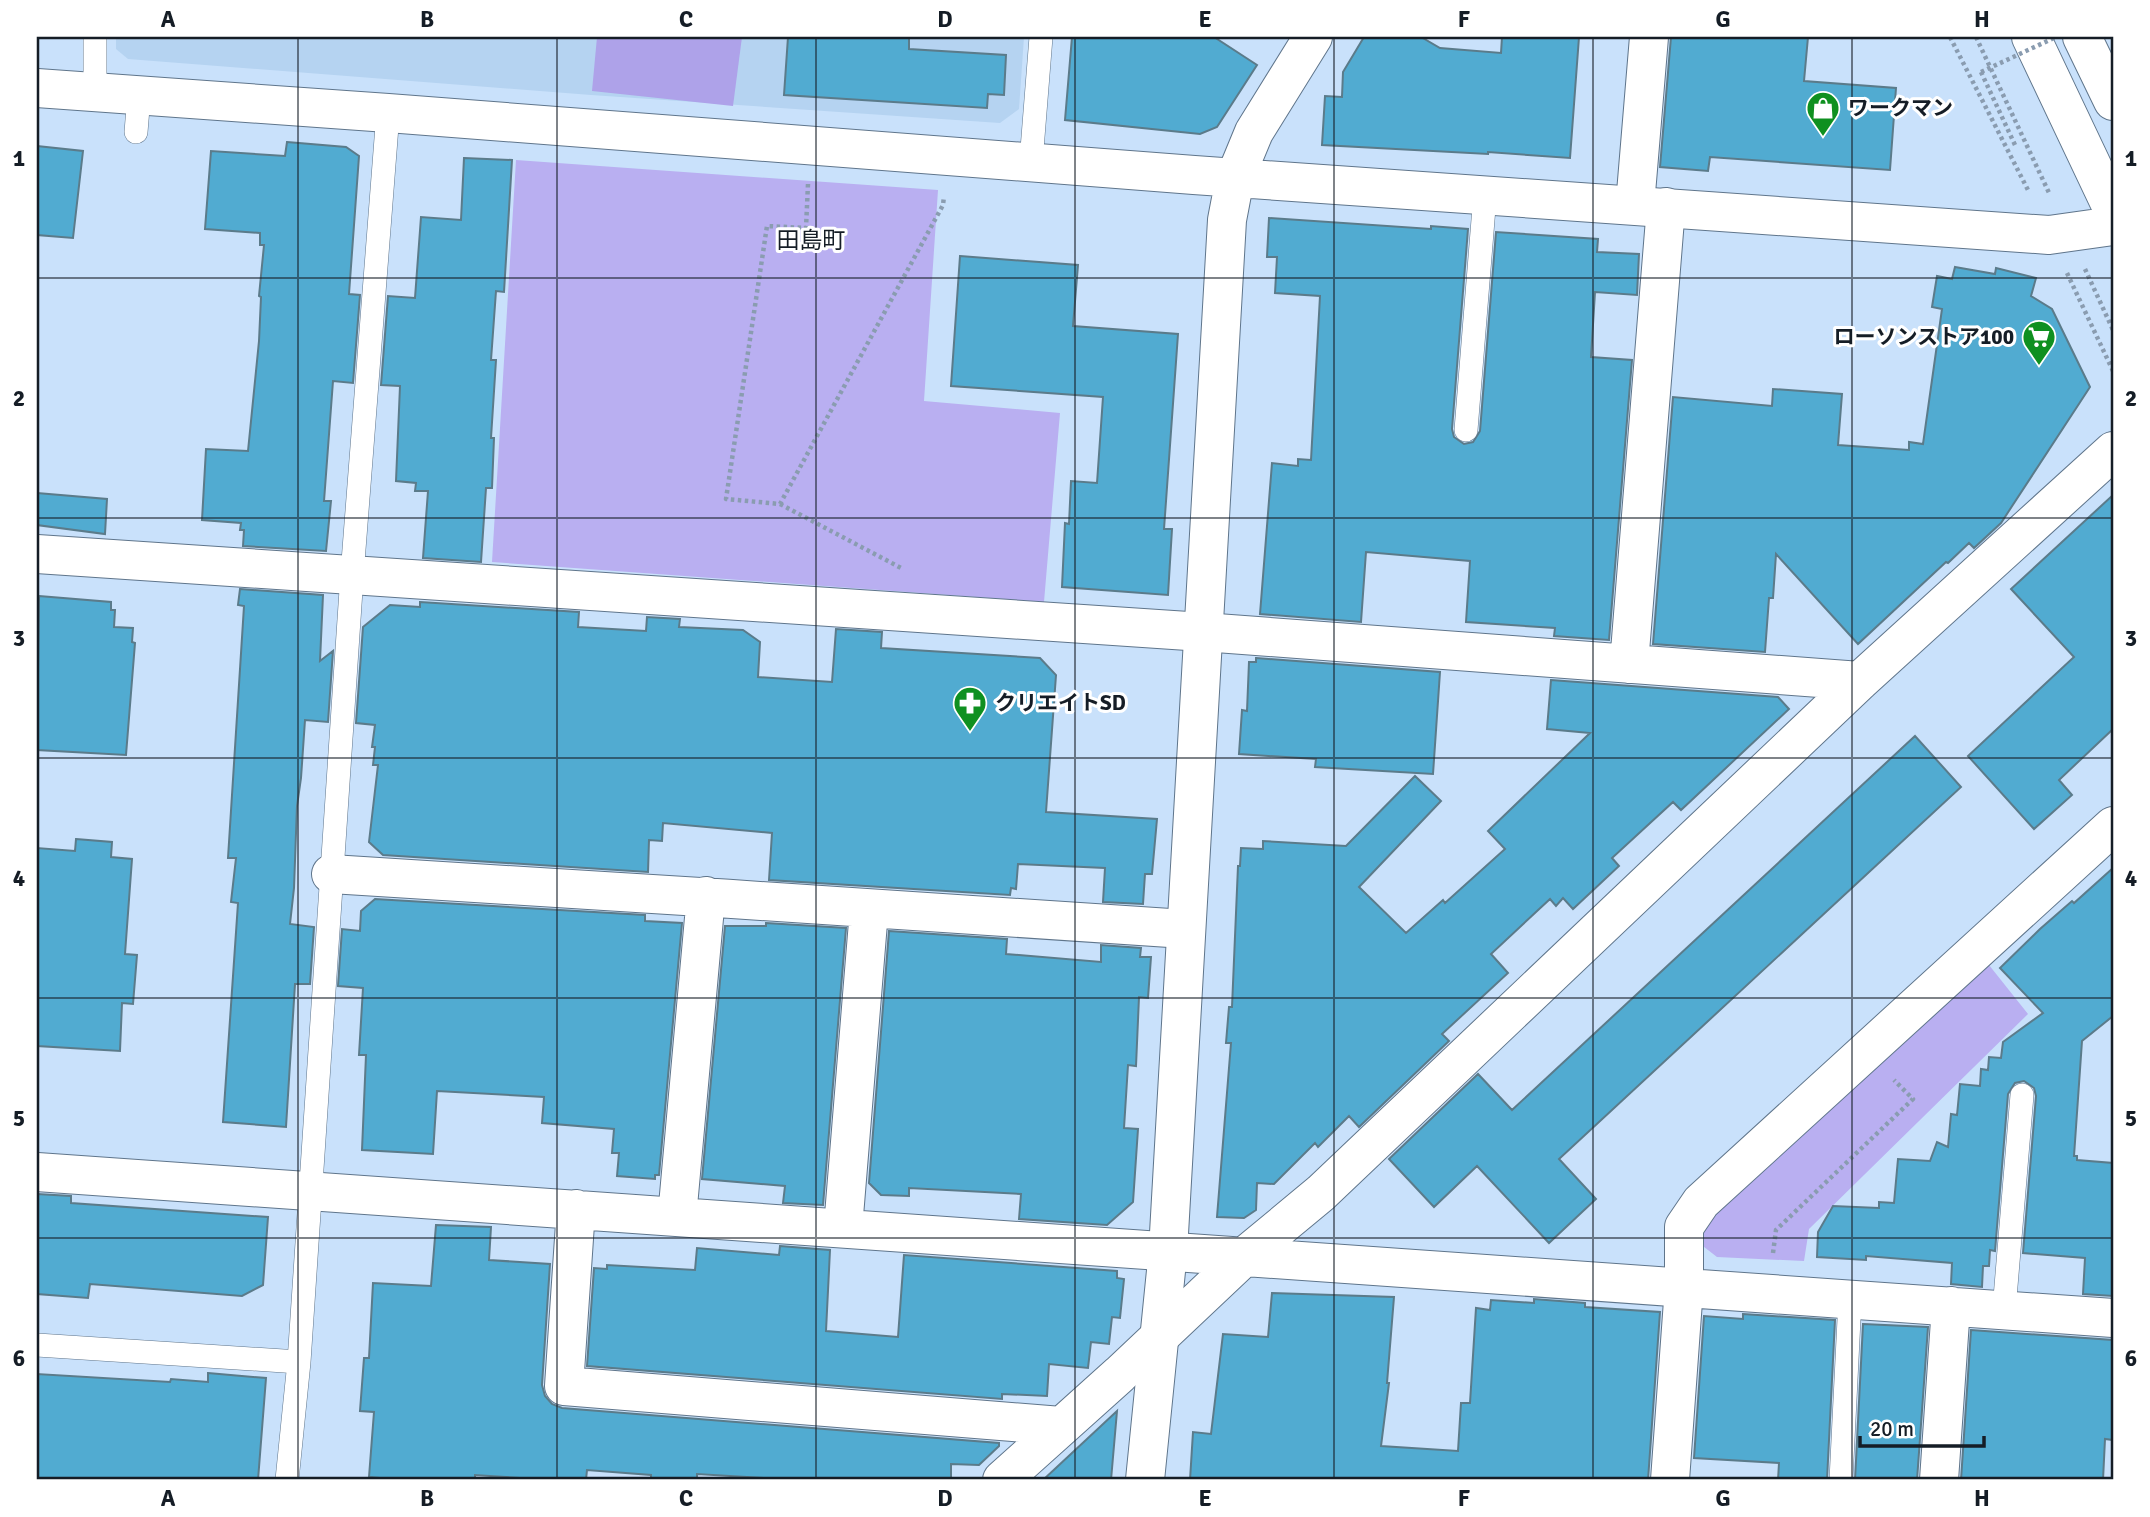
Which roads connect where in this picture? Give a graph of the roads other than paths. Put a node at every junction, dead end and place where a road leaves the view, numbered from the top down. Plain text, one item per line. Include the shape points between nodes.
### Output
1 (95, 37) edge
2 (1041, 37) edge
3 (1313, 37) edge
4 (1649, 37) edge
5 (2031, 37) edge
6 (2082, 37) edge
7 (37, 88) edge
8 (95, 93) junction
9 (2113, 101) edge
10 (388, 113) junction
11 (1031, 162) junction
12 (1235, 178) junction
13 (1485, 195) junction
14 (1651, 206) junction
15 (2113, 210) edge
16 (2113, 226) edge
17 (1466, 430) dead end
18 (2113, 451) edge
19 (37, 554) edge
20 (352, 575) junction
21 (1203, 632) junction
22 (1629, 664) junction
23 (1860, 681) junction
24 (2113, 826) edge
25 (331, 874) junction
26 (706, 896) junction
27 (869, 910) junction
28 (1185, 929) junction
29 (2022, 1096) dead end
30 (37, 1172) edge
31 (309, 1191) junction
32 (576, 1209) junction
33 (677, 1217) junction
34 (843, 1228) junction
35 (1168, 1251) junction
36 (1245, 1256) junction
37 (1684, 1287) junction
38 (1850, 1299) junction
39 (1951, 1306) junction
40 (2004, 1310) junction
41 (2113, 1318) edge
42 (1160, 1334) junction
43 (37, 1345) edge
44 (299, 1362) junction
45 (1061, 1426) junction
46 (287, 1480) edge
47 (1002, 1480) edge
48 (1144, 1480) edge
49 (1670, 1480) edge
50 (1841, 1480) edge
51 (1939, 1480) edge

1 - 8 lane
2 - 11 lane
3 - 12 street via 1254,132
4 - 14 street
5 - 15 street
6 - 9 street
7 - 8 street
8 - 10 street via 138,114
10 - 11 street
10 - 20 lane
11 - 12 street
12 - 13 street
12 - 21 street via 1227,220
13 - 14 street
13 - 17 lane
14 - 16 street via 2049,235
14 - 22 street
18 - 23 street
19 - 20 street
20 - 21 street
20 - 25 lane
21 - 22 street
21 - 28 street
22 - 23 street
23 - 36 street via 1321,1193
24 - 37 street via 1701,1202 1684,1227
25 - 26 street
25 - 31 lane
26 - 27 street
26 - 33 street
27 - 28 street
27 - 34 street
28 - 35 street
29 - 40 lane
30 - 31 street
31 - 32 street
31 - 44 lane
32 - 33 street
32 - 45 street via 564,1386
33 - 34 street
34 - 35 street
35 - 36 street
35 - 42 street
36 - 37 street
36 - 42 street
37 - 38 street
37 - 49 street
38 - 39 street
38 - 50 lane
39 - 40 street
39 - 51 street
40 - 41 street
42 - 45 street
42 - 48 street
43 - 44 lane
44 - 46 lane
45 - 47 street

